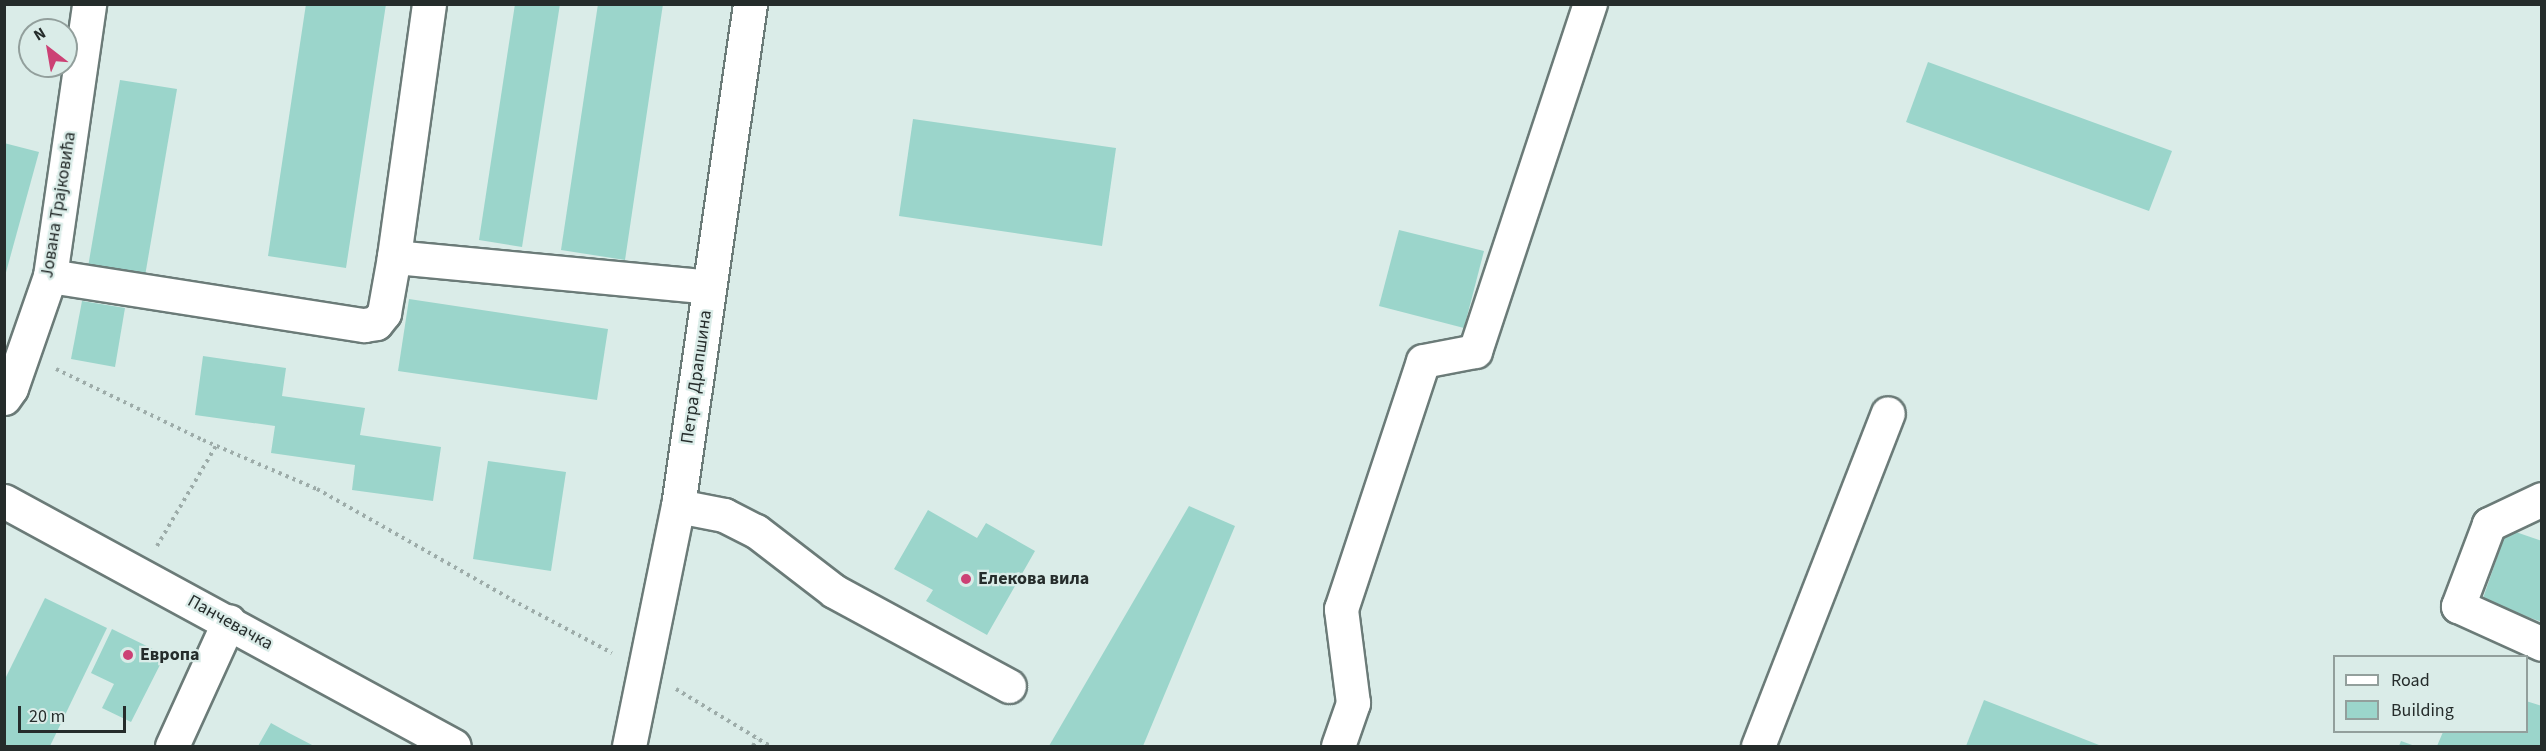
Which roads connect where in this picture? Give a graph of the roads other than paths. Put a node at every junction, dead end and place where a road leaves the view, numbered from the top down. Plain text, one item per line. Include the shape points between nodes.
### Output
1 (89, 4) edge
2 (429, 4) edge
3 (750, 4) edge
4 (1590, 4) edge
5 (394, 257) junction
6 (50, 276) junction
7 (709, 287) junction
8 (4, 398) edge
9 (1888, 412) dead end
10 (2541, 499) edge
11 (4, 501) edge
12 (678, 506) junction
13 (229, 621) junction
14 (2541, 644) edge
15 (1009, 686) dead end
16 (172, 747) edge
17 (454, 747) edge
18 (629, 747) edge
19 (1338, 747) edge
20 (1758, 747) edge

1 - 6 street, Јована Трајковића
2 - 5 street
3 - 7 street, Петра Драпшина
4 - 19 street via 1475,351 1423,362 1341,609 1353,703
5 - 6 street via 384,312 376,322 364,325
5 - 7 street
6 - 8 street, Јована Трајковића via 11,388
7 - 12 street, Петра Драпшина
9 - 20 street
10 - 14 street via 2489,524 2458,606
11 - 13 street, Панчевачка
12 - 15 street via 724,515 756,531 834,591
12 - 18 street, Петра Драпшина
13 - 16 street
13 - 17 street, Панчевачка

